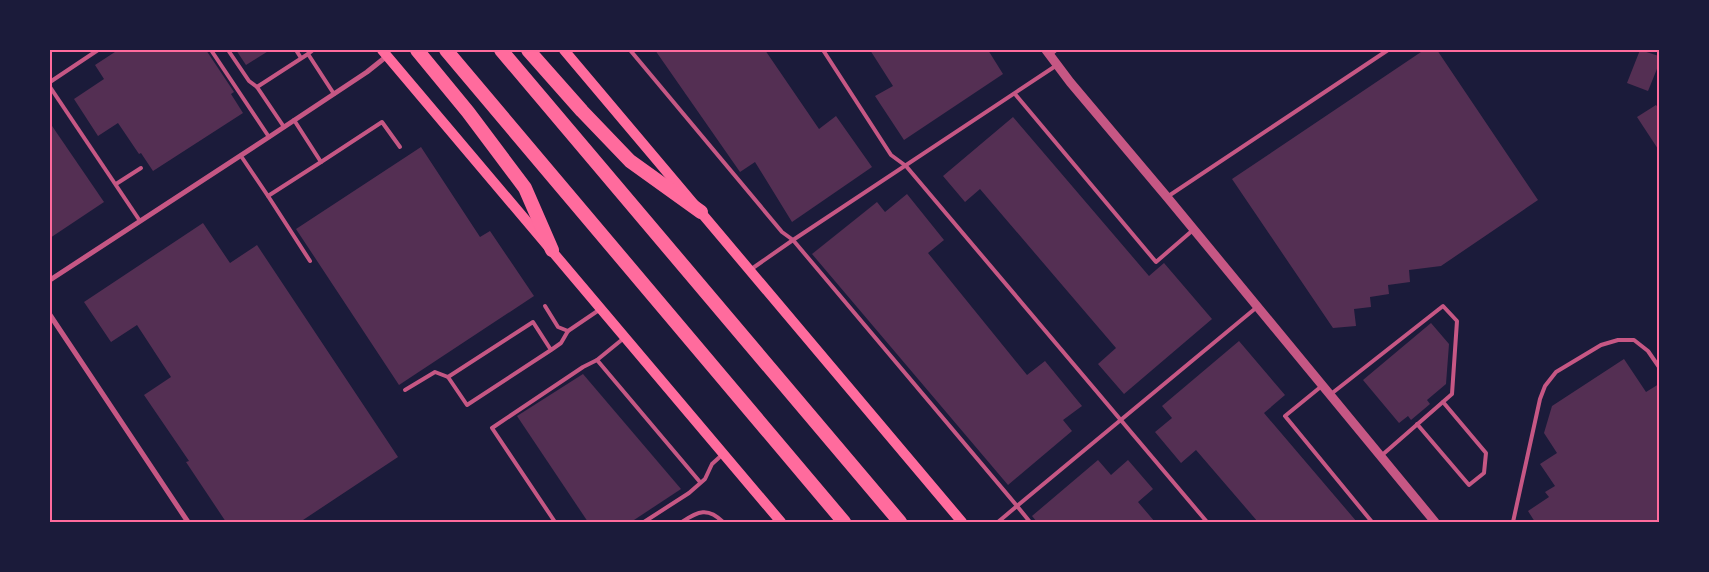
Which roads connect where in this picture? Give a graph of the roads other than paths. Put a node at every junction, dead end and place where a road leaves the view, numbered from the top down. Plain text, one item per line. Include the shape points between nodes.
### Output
1 (98, 50) edge
2 (211, 50) edge
3 (228, 50) edge
4 (296, 50) edge
5 (313, 50) edge
6 (417, 50) edge
7 (446, 50) edge
8 (501, 50) edge
9 (528, 50) edge
10 (564, 50) edge
11 (630, 50) edge
12 (823, 50) edge
13 (1388, 50) edge
14 (1050, 52) edge
15 (385, 53) edge
16 (308, 54) junction
17 (301, 58) junction
18 (1057, 65) junction
19 (50, 82) edge
20 (50, 87) edge
21 (257, 87) junction
22 (334, 94) junction
23 (1015, 94) junction
24 (294, 120) junction
25 (284, 127) junction
26 (269, 137) junction
27 (400, 147) dead end
28 (241, 156) junction
29 (321, 162) junction
30 (906, 166) junction
31 (141, 168) dead end
32 (116, 184) junction
33 (268, 196) junction
34 (1167, 196) junction
35 (700, 212) junction
36 (140, 221) junction
37 (1194, 229) junction
38 (793, 240) junction
39 (552, 250) junction
40 (310, 261) dead end
41 (750, 270) junction
42 (50, 280) edge
43 (545, 306) dead end
44 (1258, 306) junction
45 (601, 309) junction
46 (50, 315) edge
47 (568, 331) junction
48 (625, 337) junction
49 (551, 350) junction
50 (597, 360) junction
51 (1659, 367) edge
52 (448, 377) junction
53 (1323, 385) junction
54 (405, 390) dead end
55 (1331, 394) junction
56 (1443, 402) junction
57 (1121, 420) junction
58 (1417, 424) junction
59 (723, 454) junction
60 (1381, 456) junction
61 (700, 482) junction
62 (1017, 506) junction
63 (188, 522) edge
64 (555, 522) edge
65 (644, 522) edge
66 (682, 522) edge
67 (723, 522) edge
68 (781, 522) edge
69 (844, 522) edge
70 (900, 522) edge
71 (962, 522) edge
72 (998, 522) edge
73 (1030, 522) edge
74 (1207, 522) edge
75 (1372, 522) edge
76 (1435, 522) edge
77 (1513, 522) edge

1 - 19 lane
2 - 26 lane
3 - 21 lane via 249,81
4 - 17 lane
5 - 16 lane
6 - 39 highway via 525,188
7 - 69 highway
8 - 70 highway
9 - 35 highway via 630,161
10 - 35 main road
11 - 38 lane via 782,232
12 - 30 lane via 891,155
13 - 34 lane
14 - 18 street
15 - 22 street
15 - 39 main road
16 - 17 lane
16 - 22 lane
17 - 21 lane
18 - 23 lane
18 - 34 street
20 - 32 lane
21 - 25 lane
22 - 24 street
23 - 30 lane
23 - 37 lane via 1156,262
24 - 25 street
24 - 29 lane
25 - 26 street
26 - 28 street
27 - 29 lane via 382,122
28 - 33 lane
28 - 36 street
29 - 33 lane
30 - 38 lane
30 - 57 lane
31 - 32 lane
32 - 36 lane
33 - 40 lane
34 - 37 street
35 - 41 main road
36 - 42 street
37 - 44 street
38 - 41 lane
38 - 62 lane
39 - 45 main road
41 - 71 main road
43 - 47 lane via 558,327
44 - 53 street
44 - 57 lane
45 - 47 lane
45 - 48 main road
46 - 63 street
47 - 49 lane via 561,343
48 - 50 lane
48 - 59 main road
49 - 52 lane via 467,405
49 - 52 lane via 533,322
50 - 61 lane
50 - 64 lane via 492,428
51 - 77 lane via 1634,340 1618,340 1556,372 1540,399
52 - 54 lane via 436,372
53 - 55 street
53 - 75 lane via 1285,416
55 - 56 lane via 1443,306 1457,321 1452,394
55 - 60 street
56 - 58 lane
56 - 58 lane via 1486,453 1484,473 1469,485
57 - 62 lane
57 - 74 lane
58 - 60 lane
59 - 61 lane
59 - 68 main road
60 - 76 street
61 - 65 lane via 689,493
62 - 72 lane
62 - 73 lane
66 - 67 lane via 701,512 713,514

